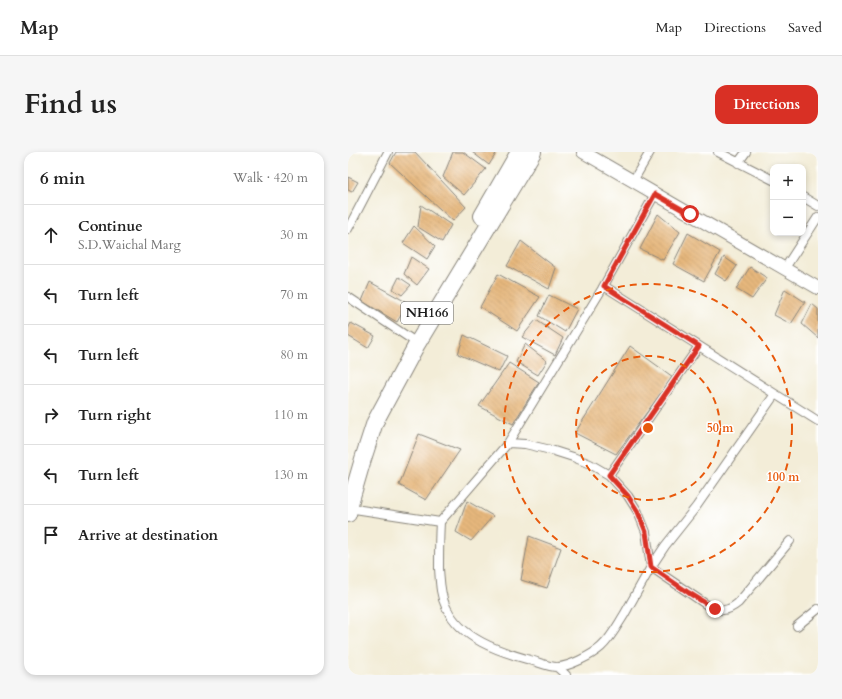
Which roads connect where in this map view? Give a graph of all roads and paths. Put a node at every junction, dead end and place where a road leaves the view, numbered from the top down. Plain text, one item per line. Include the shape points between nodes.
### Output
1 (388, 152) edge
2 (519, 152) edge
3 (533, 152) edge
4 (585, 152) edge
5 (650, 152) edge
6 (718, 152) edge
7 (746, 152) edge
8 (738, 163) junction
9 (770, 179) edge
10 (633, 181) junction
11 (655, 194) junction
12 (806, 199) edge
13 (818, 206) edge
14 (818, 217) edge
15 (348, 229) edge
16 (785, 268) junction
17 (604, 286) junction
18 (818, 288) edge
19 (348, 297) edge
20 (411, 339) junction
21 (699, 346) junction
22 (775, 394) junction
23 (818, 421) edge
24 (508, 443) junction
25 (609, 475) junction
26 (348, 479) edge
27 (348, 510) edge
28 (440, 522) junction
29 (790, 541) dead end
30 (651, 567) junction
31 (818, 609) edge
32 (797, 626) dead end
33 (557, 667) junction
34 (566, 675) edge

1 - 15 street
2 - 20 highway, NH166
3 - 27 highway, NH166 via 417,344 375,422
4 - 10 street
5 - 10 street
6 - 8 street
7 - 8 street
8 - 9 street
10 - 11 street
11 - 16 street
11 - 17 street
12 - 13 street
14 - 16 street
16 - 18 street
17 - 21 street
17 - 24 street
19 - 20 street
20 - 26 highway, NH166 via 361,439
21 - 22 street
21 - 25 street
22 - 23 street
22 - 30 street
24 - 25 street via 551,450 590,464
24 - 28 street
25 - 30 street via 638,512 646,532
27 - 28 street
28 - 33 street via 440,590 452,618 471,637 489,647
29 - 30 street via 738,603 724,610 707,605
30 - 33 street via 613,634 584,658
31 - 32 street
33 - 34 street

